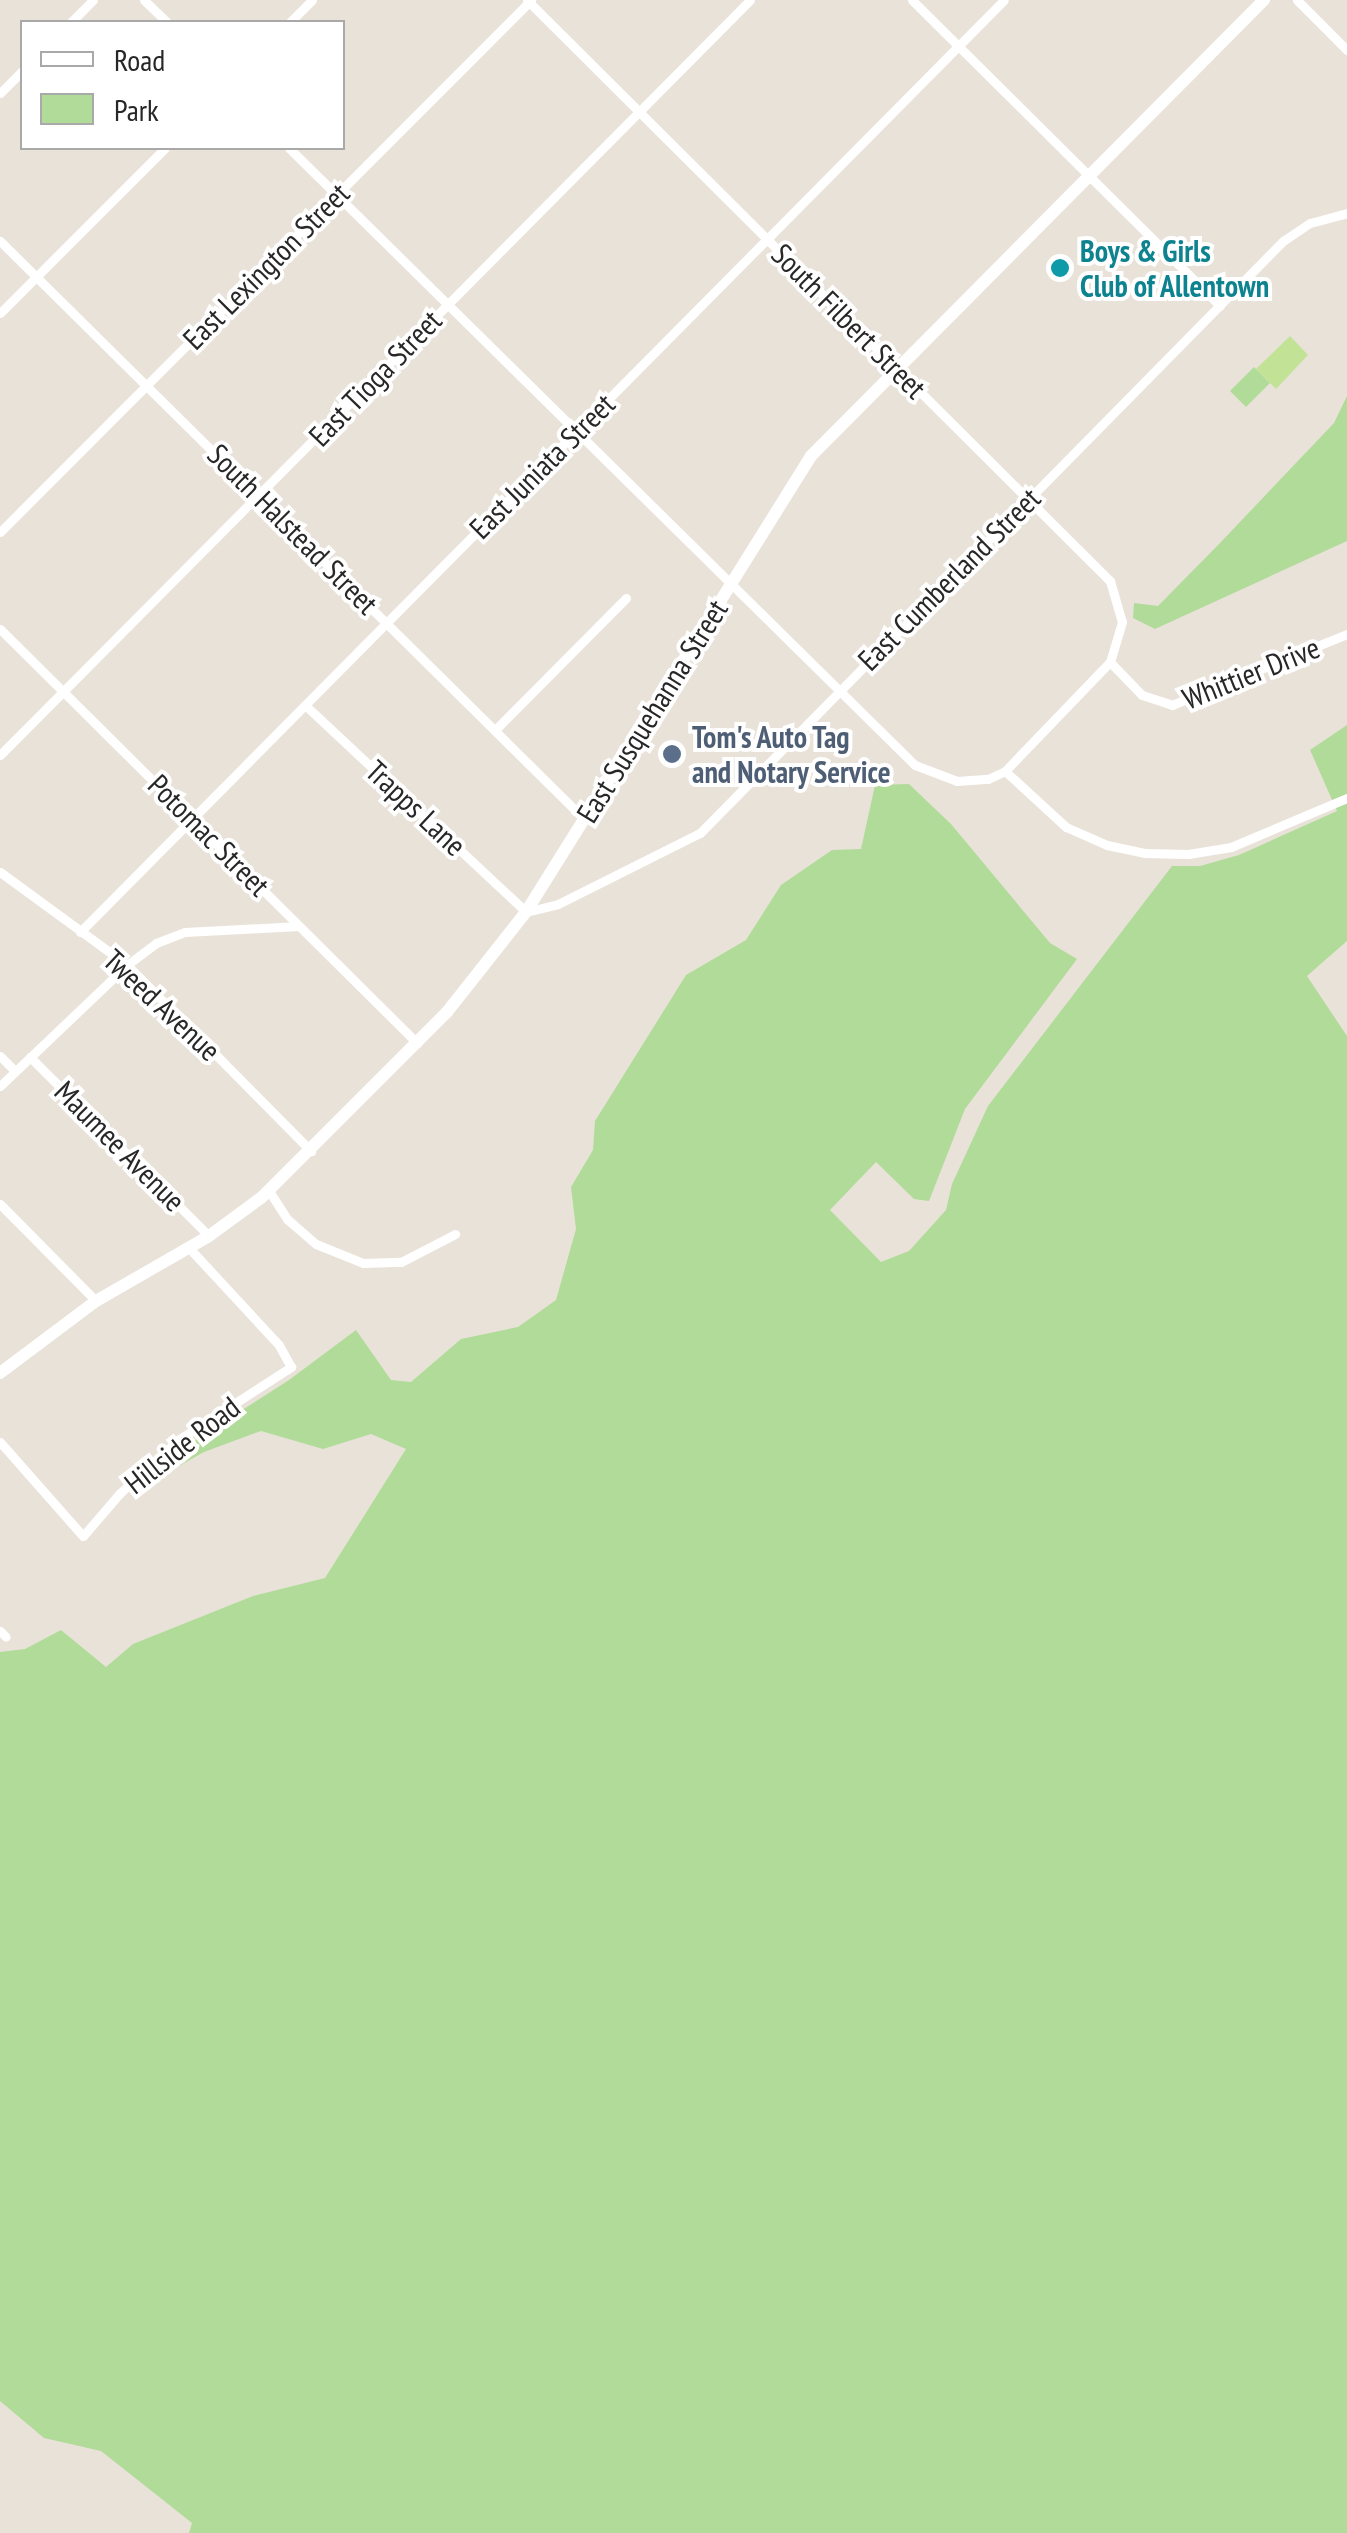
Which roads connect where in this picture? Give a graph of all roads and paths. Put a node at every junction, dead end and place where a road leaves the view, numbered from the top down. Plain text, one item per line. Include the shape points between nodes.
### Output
1 (94, 0) edge
2 (144, 0) edge
3 (312, 0) edge
4 (750, 0) edge
5 (912, 0) edge
6 (1004, 0) edge
7 (1264, 0) edge
8 (1296, 0) edge
9 (529, 1) edge
10 (73, 20) edge
11 (165, 20) edge
12 (292, 20) edge
13 (959, 46) junction
14 (1347, 50) edge
15 (20, 73) edge
16 (0, 93) edge
17 (638, 112) junction
18 (164, 150) edge
19 (290, 150) edge
20 (1089, 177) junction
21 (338, 196) junction
22 (1347, 213) edge
23 (767, 239) junction
24 (0, 241) edge
25 (36, 276) junction
26 (447, 304) junction
27 (1220, 306) junction
28 (0, 313) edge
29 (898, 370) junction
30 (146, 384) junction
31 (577, 432) junction
32 (260, 496) junction
33 (1029, 498) junction
34 (0, 532) edge
35 (730, 585) junction
36 (626, 598) dead end
37 (387, 623) junction
38 (0, 629) edge
39 (1347, 634) edge
40 (1110, 662) junction
41 (838, 691) junction
42 (63, 692) junction
43 (305, 705) junction
44 (494, 730) junction
45 (0, 755) edge
46 (1005, 771) junction
47 (1347, 798) edge
48 (192, 818) junction
49 (585, 820) junction
50 (0, 872) edge
51 (526, 912) junction
52 (299, 926) junction
53 (80, 932) junction
54 (127, 964) junction
55 (417, 1043) junction
56 (0, 1056) edge
57 (30, 1057) junction
58 (15, 1071) junction
59 (0, 1086) edge
60 (312, 1151) junction
61 (269, 1191) junction
62 (0, 1204) edge
63 (455, 1234) dead end
64 (209, 1236) junction
65 (190, 1248) junction
66 (96, 1301) junction
67 (291, 1366) joint
68 (0, 1372) edge
69 (0, 1442) edge

1 - 10 street
2 - 11 street
3 - 12 street
4 - 17 street, East Tioga Street
5 - 13 street
6 - 13 street, East Juniata Street
7 - 20 main road, East Susquehanna Street
8 - 14 street
9 - 17 street, South Filbert Street
9 - 21 street, East Lexington Street
13 - 20 street
13 - 23 street, East Juniata Street
15 - 16 street
17 - 23 street, South Filbert Street
17 - 26 street, East Tioga Street
18 - 25 street
19 - 21 street
20 - 27 street
20 - 29 main road, East Susquehanna Street
21 - 26 street
21 - 30 street, East Lexington Street
22 - 27 street, East Cumberland Street via 1296,231
23 - 29 street, South Filbert Street
23 - 31 street, East Juniata Street
24 - 25 street, South Halstead Street
25 - 28 street
25 - 30 street, South Halstead Street
26 - 31 street
26 - 32 street, East Tioga Street
27 - 33 street, East Cumberland Street
29 - 33 street, South Filbert Street
29 - 35 main road, East Susquehanna Street via 805,464
30 - 32 street, South Halstead Street
30 - 34 street, East Lexington Street
31 - 35 street
31 - 37 street, East Juniata Street
32 - 37 street, South Halstead Street
32 - 42 street, East Tioga Street
33 - 40 street, South Filbert Street via 1117,594 1122,622
33 - 41 street, East Cumberland Street
35 - 41 street
35 - 49 main road, East Susquehanna Street
36 - 44 street
37 - 43 street, East Juniata Street
37 - 44 street, South Halstead Street
38 - 42 street, Potomac Street
39 - 40 street, Whittier Drive via 1172,705 1142,696
40 - 46 street
41 - 46 street via 928,774 973,782
41 - 51 street, East Cumberland Street via 691,840 558,904
42 - 45 street, East Tioga Street
42 - 48 street, Potomac Street
43 - 48 street, East Juniata Street
43 - 51 street, Trapps Lane
44 - 49 street, South Halstead Street
46 - 47 street via 1042,809 1080,834 1155,854 1231,848
48 - 52 street, Potomac Street
48 - 53 street, East Juniata Street
49 - 51 main road, East Susquehanna Street
50 - 53 street, Tweed Avenue
51 - 55 main road, East Susquehanna Street
52 - 54 street via 185,932
52 - 55 street, Potomac Street
53 - 54 street, Tweed Avenue
54 - 57 street
54 - 60 street, Tweed Avenue
55 - 60 main road, East Susquehanna Street
56 - 58 street, Maumee Avenue
57 - 58 street
57 - 64 street, Maumee Avenue
58 - 59 street
60 - 61 main road, East Susquehanna Street
61 - 63 street via 316,1244 363,1263 401,1262
61 - 64 main road, East Susquehanna Street
62 - 66 street
64 - 65 main road, East Susquehanna Street
65 - 66 main road, East Susquehanna Street
65 - 67 street, Maumee Avenue
66 - 68 main road, East Susquehanna Street
67 - 69 street, Hillside Road via 178,1440 83,1536

